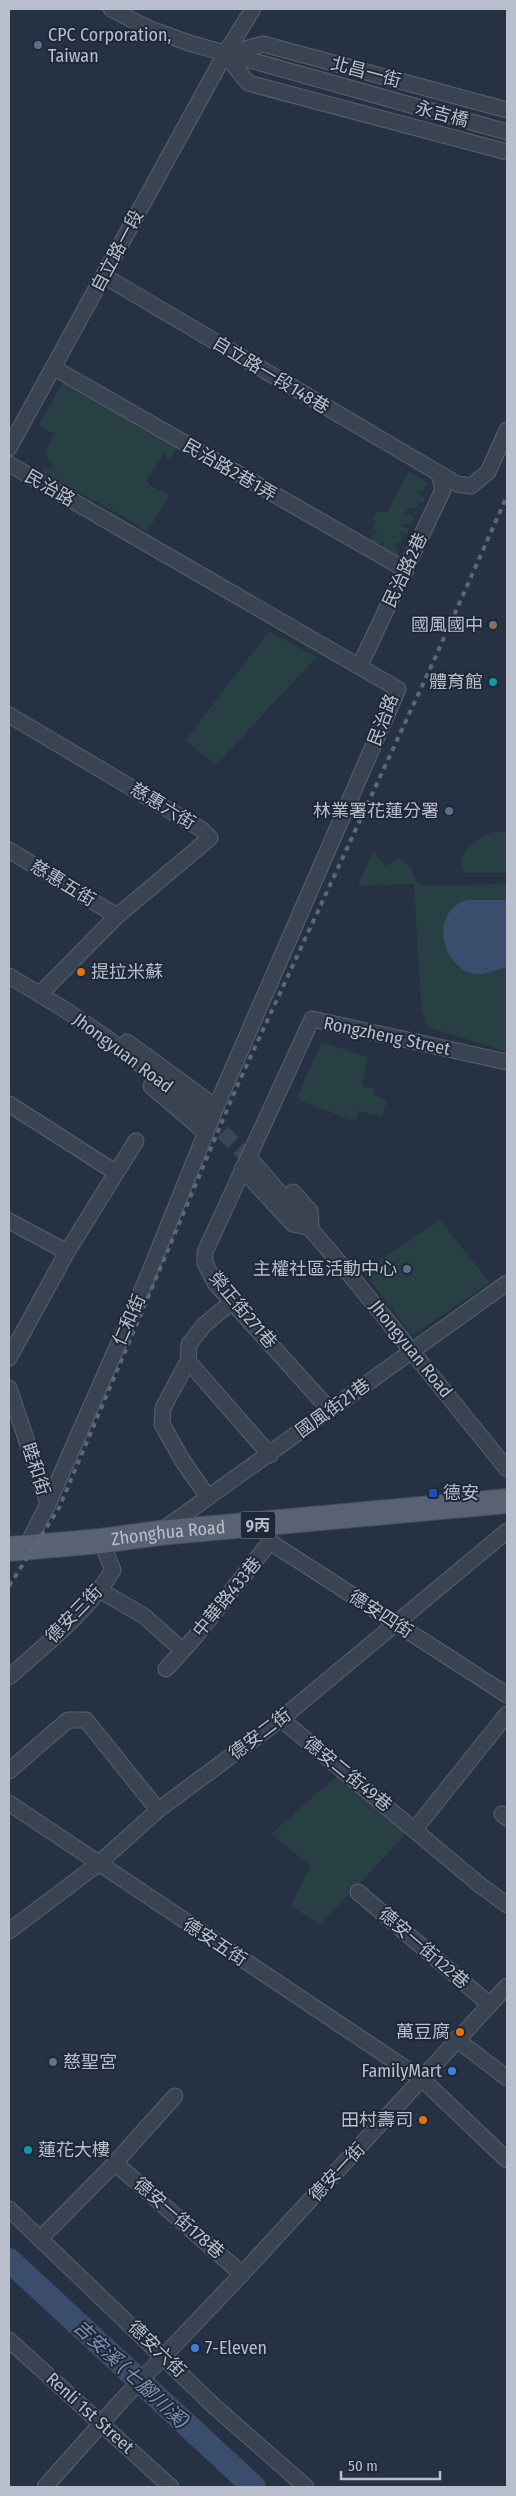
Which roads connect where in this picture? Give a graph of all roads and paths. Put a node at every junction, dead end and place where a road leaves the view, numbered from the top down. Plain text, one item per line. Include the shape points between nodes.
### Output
1 (110, 9) edge
2 (253, 9) edge
3 (226, 54) junction
4 (507, 110) edge
5 (507, 132) edge
6 (507, 152) edge
7 (104, 276) junction
8 (54, 368) junction
9 (507, 430) edge
10 (9, 448) edge
11 (9, 464) edge
12 (439, 474) junction
13 (406, 570) junction
14 (360, 665) junction
15 (9, 715) edge
16 (9, 850) edge
17 (117, 916) junction
18 (9, 976) edge
19 (40, 994) junction
20 (64, 1009) junction
21 (507, 1062) edge
22 (9, 1104) edge
23 (211, 1112) junction
24 (206, 1133) junction
25 (136, 1141) dead end
26 (253, 1147) junction
27 (248, 1166) junction
28 (115, 1172) junction
29 (9, 1222) edge
30 (311, 1228) junction
31 (67, 1252) junction
32 (507, 1283) edge
33 (233, 1301) junction
34 (413, 1351) junction
35 (9, 1358) edge
36 (188, 1360) junction
37 (11, 1398) edge
38 (330, 1410) junction
39 (270, 1455) junction
40 (507, 1469) edge
41 (208, 1497) junction
42 (507, 1502) edge
43 (48, 1504) junction
44 (507, 1531) edge
45 (159, 1533) junction
46 (270, 1533) junction
47 (101, 1541) junction
48 (17, 1548) edge
49 (100, 1591) junction
50 (394, 1624) junction
51 (182, 1650) junction
52 (166, 1669) dead end
53 (9, 1677) edge
54 (507, 1695) edge
55 (507, 1714) edge
56 (281, 1719) junction
57 (9, 1771) edge
58 (9, 1803) edge
59 (158, 1810) junction
60 (415, 1829) junction
61 (98, 1864) junction
62 (358, 1892) dead end
63 (507, 1905) edge
64 (9, 1931) edge
65 (506, 1989) edge
66 (489, 2004) junction
67 (456, 2039) junction
68 (507, 2078) edge
69 (422, 2080) junction
70 (175, 2096) dead end
71 (507, 2160) edge
72 (115, 2163) junction
73 (9, 2210) edge
74 (41, 2238) junction
75 (242, 2274) junction
76 (9, 2340) edge
77 (165, 2357) junction
78 (101, 2423) junction
79 (50, 2485) edge
80 (171, 2487) edge
81 (306, 2487) edge

1 - 3 street, 永吉橋 via 148,28
2 - 3 street, 自立路一段
3 - 4 street, 北昌一街 via 263,44
3 - 5 street, 永吉橋
3 - 6 street via 248,83
3 - 7 street, 自立路一段
7 - 8 street, 自立路一段
7 - 12 street, 自立路一段148巷
8 - 10 street, 自立路一段
8 - 13 street, 民治路2巷1弄
9 - 12 street, 自立路一段148巷 via 488,472 471,486 457,484
11 - 14 street, 民治路
12 - 13 street, 民治路2巷 via 443,490
13 - 14 street, 民治路2巷
14 - 23 street, 民治路 via 398,689
15 - 17 street, 慈惠六街 via 201,829 210,838
16 - 17 street, 慈惠五街
17 - 19 street
18 - 19 street
19 - 20 street
20 - 23 street, Jhongyuan Road
20 - 24 street
21 - 26 street, Rongzheng Street via 312,1019
22 - 28 street
23 - 24 street, 仁和街
24 - 43 street, 仁和街 via 146,1281
25 - 28 street
26 - 27 street, Rongzheng Street
26 - 30 street via 310,1211
27 - 30 street, Jhongyuan Road
27 - 33 street, 榮正街271巷 via 205,1252 209,1273
28 - 31 street
29 - 31 street
30 - 34 street, Jhongyuan Road
31 - 35 street
32 - 34 street, 國風街21巷
33 - 36 street via 204,1325 189,1344
33 - 38 street, 榮正街271巷
34 - 38 street, 國風街21巷
34 - 40 street, Jhongyuan Road
36 - 39 street
36 - 41 street via 163,1408 162,1424
37 - 43 street, 睦和街
38 - 39 street, 國風街21巷
39 - 41 street, 國風街21巷
41 - 45 street, 國風街21巷
42 - 46 main road, Zhonghua Road / 9丙
43 - 48 street, 睦和街
44 - 50 street, 德安二街
45 - 46 main road, Zhonghua Road / 9丙
45 - 47 main road, Zhonghua Road / 9丙
46 - 50 street, 德安四街
46 - 51 street, 中華路433巷 via 196,1636
47 - 48 main road, Zhonghua Road / 9丙
47 - 49 street, 德安三街 via 113,1570
49 - 51 street, 中華路433巷 via 144,1616
49 - 53 street, 德安三街
50 - 54 street, 德安四街
50 - 56 street, 德安二街
51 - 52 street, 中華路433巷
55 - 60 street
56 - 59 street, 德安二街
56 - 60 street, 德安二街49巷
57 - 59 street via 68,1720 80,1718 86,1720
58 - 61 street, 德安五街
59 - 61 street, 德安二街
60 - 63 street, 德安二街49巷 via 480,1886
61 - 64 street, 德安二街
61 - 69 street, 德安五街
62 - 66 street, 德安一街122巷
65 - 66 street, 德安一街
66 - 67 street, 德安一街
67 - 68 street
67 - 69 street, 德安一街
69 - 71 street, 德安五街
69 - 75 street, 德安一街
70 - 72 street
72 - 74 street
72 - 75 street, 德安一街178巷
73 - 74 street, 德安六街
74 - 77 street, 德安六街
75 - 77 street, 德安一街
76 - 78 street, Renli 1st Street
77 - 78 street, 德安一街
77 - 81 street, 德安六街 via 214,2406
78 - 79 street, 德安一街
78 - 80 street, Renli 1st Street

